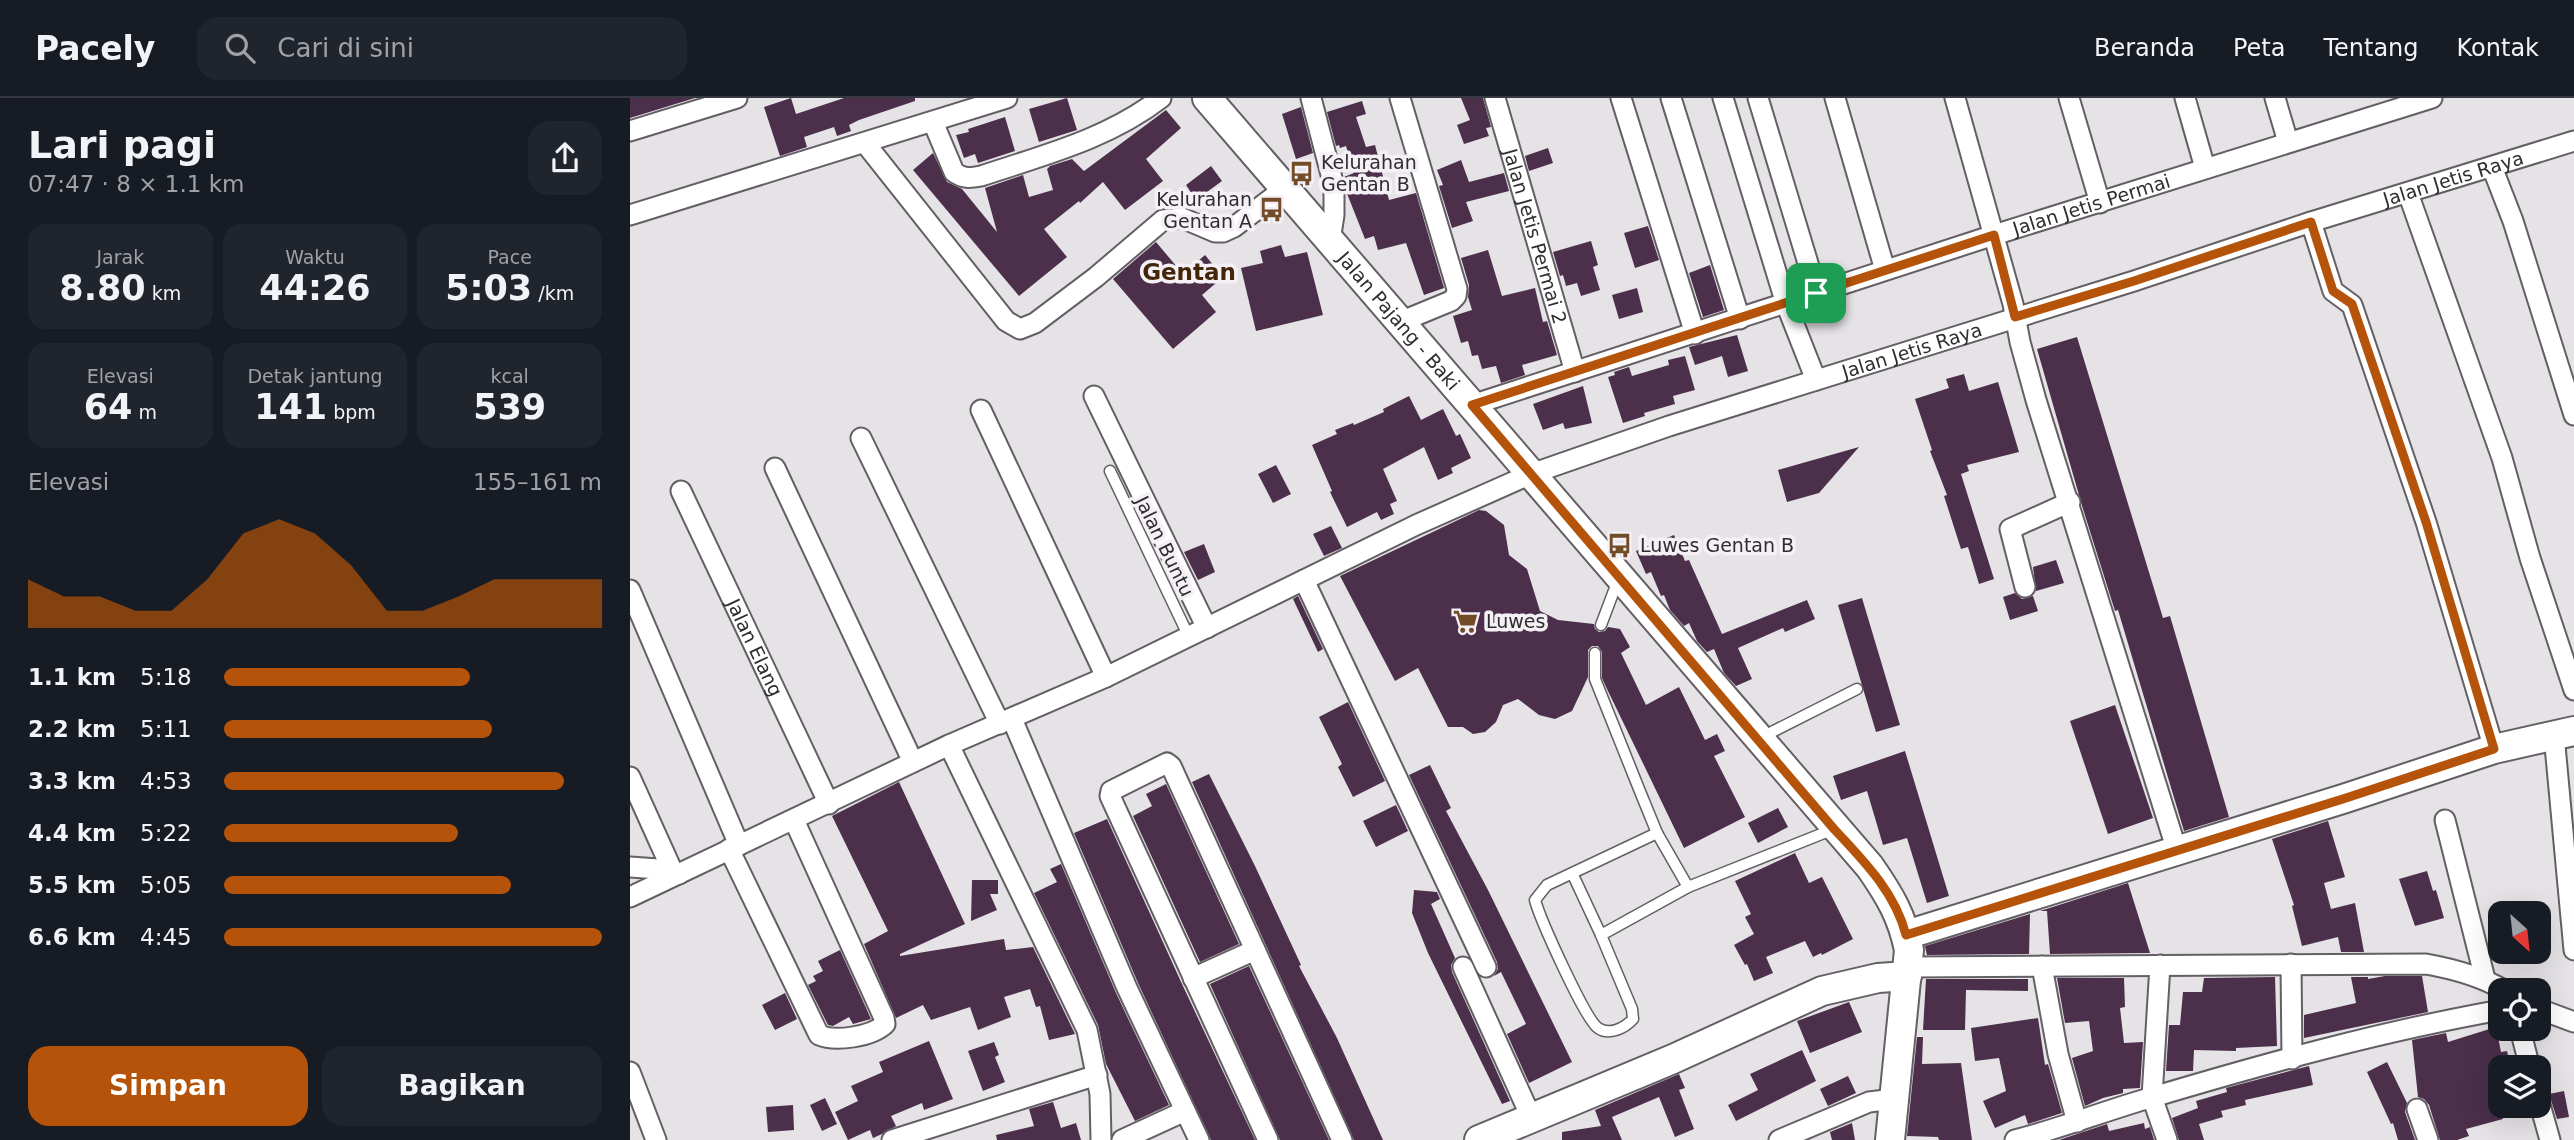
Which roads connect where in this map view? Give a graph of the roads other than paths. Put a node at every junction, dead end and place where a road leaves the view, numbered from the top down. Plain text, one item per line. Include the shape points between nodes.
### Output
1 (737, 98) edge
2 (1007, 98) edge
3 (1161, 98) edge
4 (1207, 98) edge
5 (1311, 98) edge
6 (1400, 98) edge
7 (1495, 98) edge
8 (1621, 98) edge
9 (1671, 98) edge
10 (1723, 98) edge
11 (1759, 98) edge
12 (1835, 98) edge
13 (1955, 98) edge
14 (2069, 98) edge
15 (2185, 98) edge
16 (2275, 98) edge
17 (2431, 98) edge
18 (2399, 103) edge
19 (933, 122) junction
20 (630, 131) edge
21 (2574, 141) edge
22 (2288, 142) junction
23 (866, 143) junction
24 (2491, 167) junction
25 (2205, 168) junction
26 (1285, 188) junction
27 (2408, 193) junction
28 (2100, 203) junction
29 (630, 215) edge
30 (2311, 222) junction
31 (1994, 235) junction
32 (1330, 241) junction
33 (1885, 270) junction
34 (1816, 293) junction
35 (1786, 304) junction
36 (2015, 317) junction
37 (1740, 319) junction
38 (1400, 321) junction
39 (1695, 334) junction
40 (1575, 372) junction
41 (1815, 380) junction
42 (1094, 396) dead end
43 (1472, 405) junction
44 (981, 410) dead end
45 (2574, 415) edge
46 (861, 438) dead end
47 (775, 468) dead end
48 (1110, 471) dead end
49 (1531, 474) junction
50 (681, 491) dead end
51 (2070, 502) junction
52 (1619, 578) junction
53 (1304, 580) junction
54 (2025, 587) dead end
55 (630, 590) edge
56 (1601, 625) dead end
57 (1198, 633) junction
58 (1595, 653) dead end
59 (1106, 677) junction
60 (1857, 690) dead end
61 (2574, 690) edge
62 (1006, 722) junction
63 (2564, 733) edge
64 (1759, 739) junction
65 (949, 745) junction
66 (2494, 749) junction
67 (913, 762) junction
68 (630, 778) edge
69 (829, 804) junction
70 (794, 820) junction
71 (2445, 820) dead end
72 (1834, 829) junction
73 (1657, 833) junction
74 (734, 847) junction
75 (2177, 851) junction
76 (630, 867) edge
77 (675, 872) junction
78 (1573, 875) junction
79 (1688, 887) junction
80 (630, 897) edge
81 (1601, 935) junction
82 (1906, 935) junction
83 (1255, 950) junction
84 (2574, 950) edge
85 (2291, 964) junction
86 (2160, 965) junction
87 (2042, 966) junction
88 (1463, 967) dead end
89 (1486, 967) dead end
90 (1908, 972) junction
91 (1193, 978) junction
92 (2485, 979) junction
93 (2488, 981) edge
94 (2488, 1012) edge
95 (2551, 1013) edge
96 (2574, 1022) edge
97 (2292, 1059) junction
98 (630, 1072) edge
99 (1097, 1075) junction
100 (2152, 1097) junction
101 (1894, 1099) junction
102 (2417, 1109) dead end
103 (1185, 1111) junction
104 (1531, 1117) junction
105 (2544, 1118) edge
106 (2077, 1122) junction
107 (895, 1139) edge
108 (656, 1140) edge
109 (1101, 1140) edge
110 (1122, 1140) edge
111 (1199, 1140) edge
112 (1268, 1140) edge
113 (1342, 1140) edge
114 (1479, 1140) edge
115 (1780, 1140) edge
116 (1889, 1140) edge
117 (2015, 1140) edge
118 (2168, 1140) edge
119 (2428, 1140) edge
120 (2550, 1140) edge

1 - 20 street
2 - 19 street
3 - 19 street via 1097,137 970,178 954,172
4 - 26 main road, Jalan Pajang - Baki
5 - 32 street via 1334,186
6 - 38 street via 1457,289 1451,301
7 - 40 street, Jalan Jetis Permai 2
8 - 39 street
9 - 37 street
10 - 35 street
11 - 34 street
12 - 33 street
13 - 31 street
14 - 28 street
15 - 25 street
16 - 22 street
17 - 18 street, Jalan Jetis Permai
18 - 22 street, Jalan Jetis Permai
19 - 23 street
21 - 24 street, Jalan Jetis Raya
22 - 25 street, Jalan Jetis Permai
23 - 26 street via 1006,321 1020,329 1035,323 1096,277 1163,220 1182,218 1223,232
23 - 29 street
24 - 27 street, Jalan Jetis Raya
24 - 45 street via 2513,221
25 - 28 street, Jalan Jetis Permai
26 - 32 main road, Jalan Pajang - Baki
27 - 30 street, Jalan Jetis Raya
27 - 61 street via 2502,458
28 - 31 street, Jalan Jetis Permai
30 - 36 street, Jalan Jetis Raya
30 - 66 street via 2333,291 2352,304 2426,522
31 - 33 street, Jalan Jetis Permai
31 - 36 street
32 - 38 main road, Jalan Pajang - Baki
33 - 34 street, Jalan Jetis Permai
34 - 35 street, Jalan Jetis Permai
35 - 37 street, Jalan Jetis Permai
35 - 41 street
36 - 41 street, Jalan Jetis Raya
36 - 51 street via 2033,390
37 - 39 street, Jalan Jetis Permai
38 - 43 main road, Jalan Pajang - Baki
39 - 40 street, Jalan Jetis Permai
40 - 43 street, Jalan Jetis Permai
41 - 49 street, Jalan Jetis Raya
42 - 57 street
43 - 49 main road, Jalan Pajang - Baki
44 - 59 street
46 - 62 street
47 - 67 street
48 - 57 lane, Jalan Buntu
49 - 52 main road, Jalan Pajang - Baki
49 - 53 street, Jalan Jetis Raya
50 - 69 street, Jalan Elang
51 - 54 street via 2010,529
51 - 75 street
52 - 56 lane
52 - 64 main road, Jalan Pajang - Baki
53 - 57 street, Jalan Jetis Raya
53 - 89 street
55 - 74 street
57 - 59 street, Jalan Jetis Raya
58 - 73 lane via 1595,679
59 - 62 street, Jalan Jetis Raya
60 - 64 lane
62 - 65 street, Jalan Jetis Raya
62 - 103 street
63 - 66 main road
63 - 84 street
64 - 72 main road, Jalan Pajang - Baki
65 - 67 street, Jalan Jetis Raya
65 - 99 street via 1077,1009
66 - 75 main road
67 - 69 street, Jalan Jetis Raya
68 - 77 street
69 - 70 street, Jalan Jetis Raya
70 - 74 street, Jalan Jetis Raya
70 - 74 street via 884,1018 885,1024 878,1030 841,1038 819,1035
71 - 92 street
72 - 79 lane
72 - 82 main road, Jalan Pajang - Baki via 1870,867 1896,906
73 - 78 lane
73 - 79 lane
74 - 77 street, Jalan Jetis Raya
75 - 82 main road
76 - 77 street
77 - 80 street, Jalan Jetis Raya
78 - 81 lane
78 - 81 lane via 1547,886 1535,900 1593,1022 1605,1031 1619,1030 1633,1019 1632,1009
79 - 81 lane
82 - 90 main road, Jalan Pajang - Baki
83 - 91 street
83 - 91 street via 1167,763 1109,794
83 - 113 street
85 - 86 street
85 - 92 street via 2426,964
85 - 97 street
86 - 87 street
86 - 100 street
87 - 90 street
87 - 106 street via 2058,1054
88 - 104 street
90 - 101 main road, Jalan Pajang - Baki
90 - 104 main road via 1822,991
91 - 112 street
92 - 93 street
94 - 97 street
95 - 96 street
97 - 100 street
98 - 108 street
99 - 107 street
99 - 109 street
100 - 106 street
100 - 118 street
101 - 115 street via 1869,1102
101 - 116 main road, Jalan Pajang - Baki
102 - 119 street
103 - 110 street
103 - 111 street
104 - 114 main road
105 - 120 street
106 - 117 street

